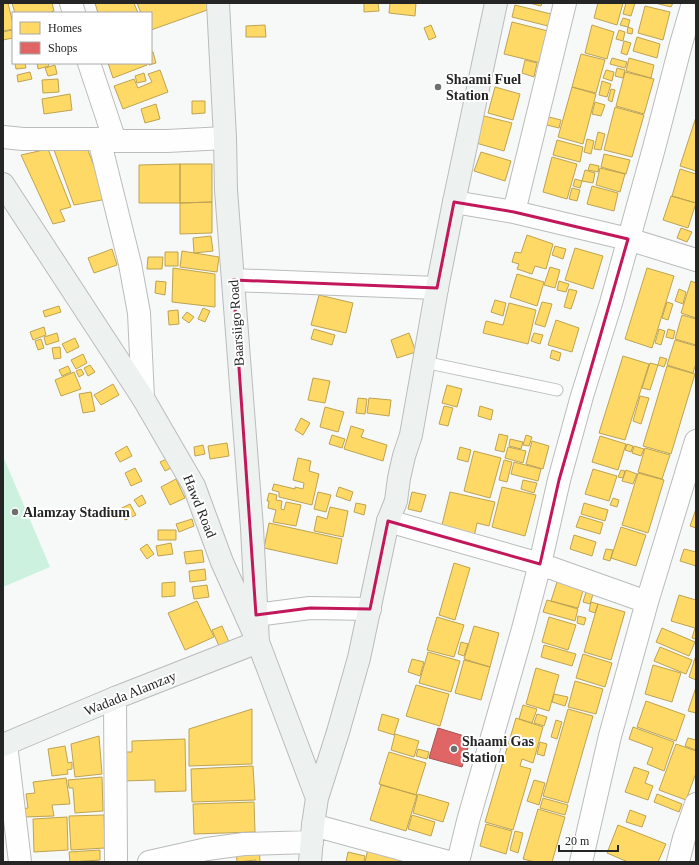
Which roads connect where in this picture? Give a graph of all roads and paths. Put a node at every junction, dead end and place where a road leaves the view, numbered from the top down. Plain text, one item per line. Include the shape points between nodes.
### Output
1 (218, 3) edge
2 (496, 3) edge
3 (565, 3) edge
4 (694, 3) edge
5 (89, 64) edge
6 (4, 134) edge
7 (225, 138) junction
8 (107, 140) junction
9 (3, 184) edge
10 (454, 202) junction
11 (514, 212) junction
12 (628, 239) junction
13 (696, 260) edge
14 (233, 280) junction
15 (437, 288) junction
16 (424, 362) junction
17 (557, 390) dead end
18 (143, 398) junction
19 (696, 441) edge
20 (388, 521) junction
21 (540, 564) junction
22 (647, 602) junction
23 (370, 609) junction
24 (256, 615) junction
25 (258, 642) junction
26 (115, 698) junction
27 (4, 744) edge
28 (317, 798) junction
29 (696, 804) edge
30 (312, 843) edge
31 (20, 862) edge
32 (116, 862) edge
33 (149, 862) edge
34 (450, 862) edge
35 (458, 862) edge
36 (581, 862) edge
37 (678, 862) edge

1 - 7 street, Baarsiigo Road
2 - 10 street
3 - 11 street
4 - 12 street
5 - 8 street
6 - 8 street via 23,139
7 - 8 street via 167,141
7 - 14 street, Baarsiigo Road
8 - 18 street via 139,313
9 - 18 street, Hawd Road
10 - 11 street
10 - 15 street
11 - 12 street
12 - 13 street
12 - 21 street via 563,464
14 - 15 street
14 - 24 street, Baarsiigo Road
15 - 16 street
16 - 17 lane
16 - 20 street via 411,435 404,456 396,501
18 - 25 street, Hawd Road via 194,486 222,562
19 - 22 street
20 - 21 street
20 - 23 street
21 - 22 street
21 - 35 street
22 - 36 street via 610,736
23 - 24 street via 310,608
23 - 28 street via 359,658
24 - 25 street, Baarsiigo Road
25 - 26 street, Wadada Alamzay
25 - 28 street, Hawd Road
26 - 27 street, Wadada Alamzay
26 - 32 street
27 - 31 street
28 - 30 street, Hawd Road
29 - 37 street
30 - 33 street via 244,844
30 - 34 street

